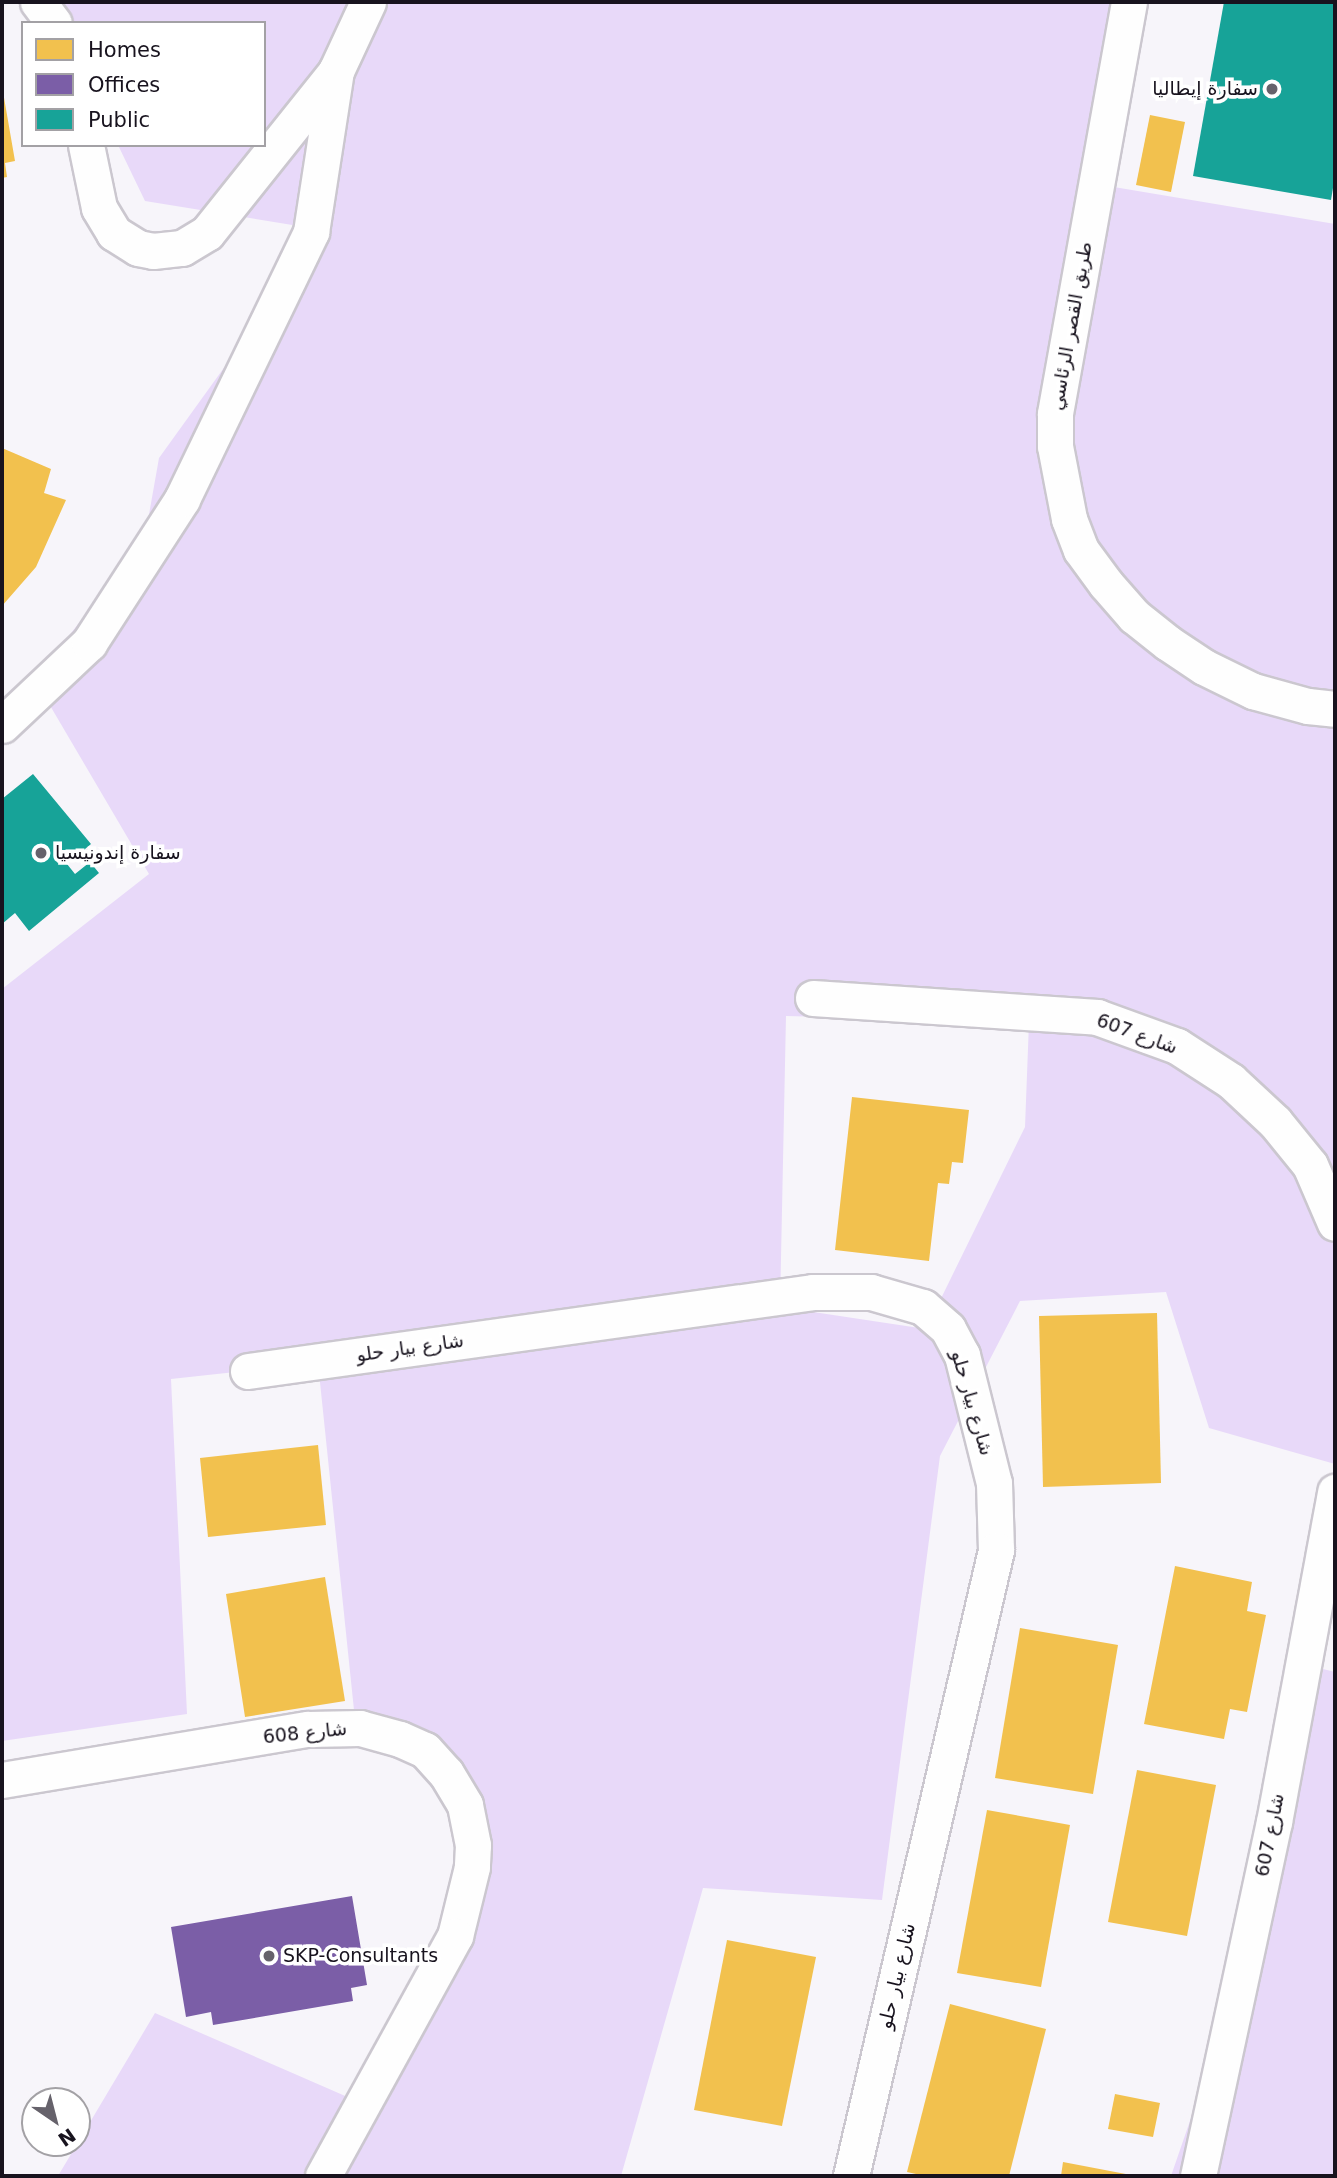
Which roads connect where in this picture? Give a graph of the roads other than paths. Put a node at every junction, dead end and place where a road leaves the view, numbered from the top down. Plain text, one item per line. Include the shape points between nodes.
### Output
1 (38, 2) edge
2 (368, 2) edge
3 (1129, 2) edge
4 (52, 21) edge
5 (337, 71) junction
6 (86, 147) edge
7 (1335, 709) edge
8 (2, 725) edge
9 (813, 998) dead end
10 (1335, 1223) edge
11 (248, 1371) dead end
12 (1335, 1492) edge
13 (2, 1780) edge
14 (323, 2176) edge
15 (850, 2176) edge
16 (1198, 2176) edge

1 - 4 street
2 - 5 street
3 - 7 street, طريق القصر الرئاسي via 1055,414 1057,458 1069,519 1081,550 1106,584 1134,616 1168,643 1253,691
5 - 6 street via 207,233 182,248 138,248 114,233 99,208
5 - 8 street via 311,232 182,499 89,643
9 - 10 street, شارع 607 via 1097,1017 1177,1046 1231,1081 1275,1122 1310,1165
11 - 15 street, شارع بيار حلو via 813,1292 871,1292 923,1307 948,1329 962,1355 994,1483 996,1550
12 - 16 street, شارع 607 via 1274,1822
13 - 14 street, شارع 608 via 308,1729 347,1728 400,1738 425,1750 446,1773 465,1805 473,1845 455,1936

